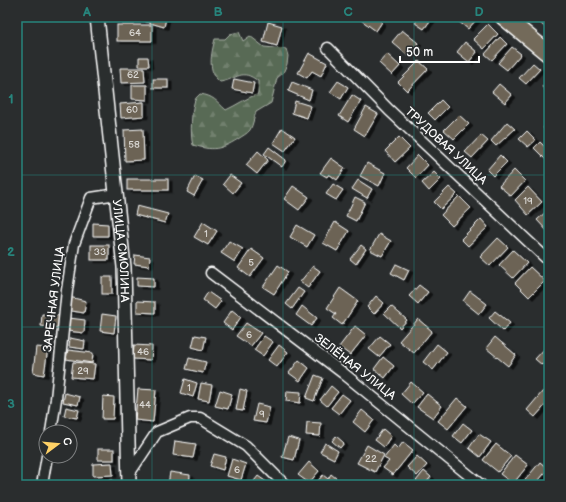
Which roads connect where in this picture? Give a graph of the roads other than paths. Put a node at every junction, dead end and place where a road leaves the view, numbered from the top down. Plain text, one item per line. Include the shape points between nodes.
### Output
1 (97, 17) edge
2 (504, 17) edge
3 (328, 48) dead end
4 (549, 54) edge
5 (117, 194) junction
6 (549, 261) edge
7 (210, 273) dead end
8 (52, 424) edge
9 (46, 464) edge
10 (129, 480) edge
11 (42, 485) edge
12 (285, 485) edge
13 (480, 485) edge

1 - 5 street, УЛИЦА СМОЛИНА
2 - 4 main road
3 - 6 street, ТРУДОВАЯ УЛИЦА via 389,110
5 - 8 street, ЗАРЕЧНАЯ УЛИЦА via 91,198 74,244
5 - 10 street, УЛИЦА СМОЛИНА via 124,267
7 - 13 street, ЗЕЛЁНАЯ УЛИЦА via 343,373
9 - 11 street
10 - 12 street via 157,432 190,418 200,418 246,446

